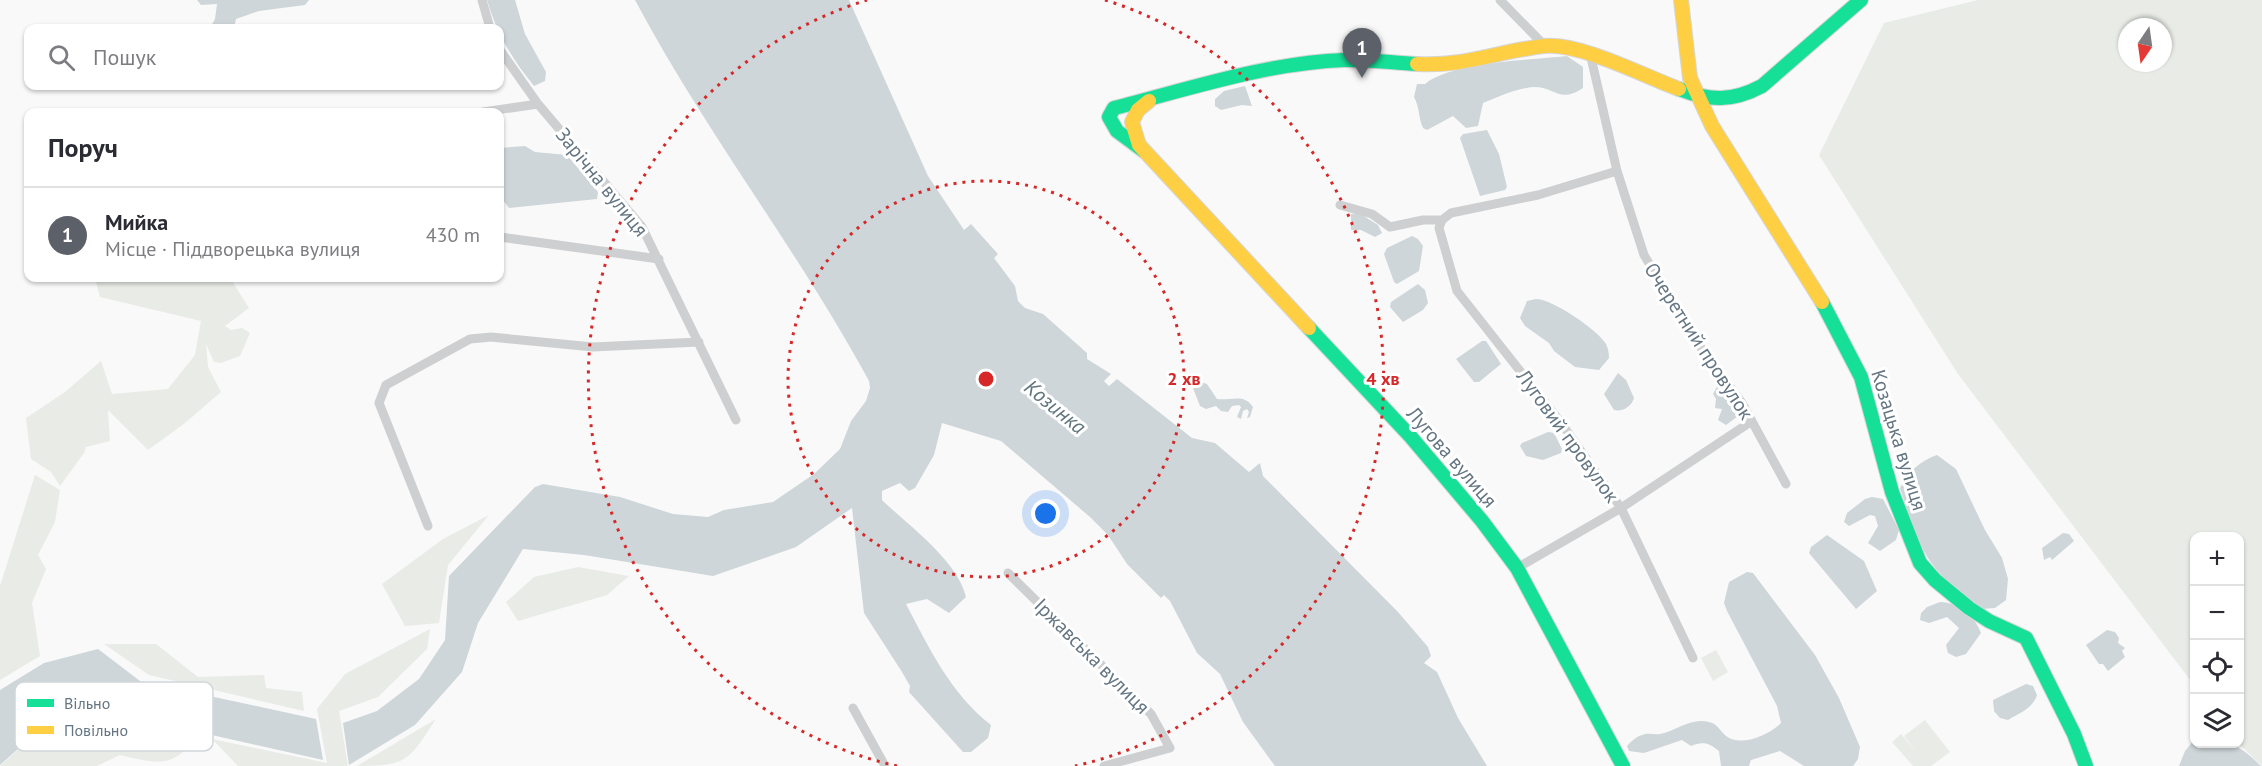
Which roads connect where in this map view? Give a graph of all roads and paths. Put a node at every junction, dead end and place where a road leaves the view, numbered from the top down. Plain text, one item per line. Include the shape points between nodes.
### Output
1 (482, 0) edge
2 (1500, 0) edge
3 (1681, 0) edge
4 (1853, 3) edge
5 (489, 24) edge
6 (1545, 46) junction
7 (1590, 53) junction
8 (504, 56) edge
9 (1698, 96) junction
10 (1151, 100) junction
11 (538, 104) junction
12 (504, 109) edge
13 (1144, 151) junction
14 (1617, 171) junction
15 (1340, 205) dead end
16 (1442, 220) junction
17 (504, 238) edge
18 (659, 259) junction
19 (699, 342) junction
20 (736, 420) dead end
21 (1752, 420) junction
22 (1786, 483) dead end
23 (1621, 508) junction
24 (428, 526) dead end
25 (1517, 568) junction
26 (1008, 573) dead end
27 (1693, 658) dead end
28 (853, 708) dead end
29 (885, 766) edge
30 (1104, 766) edge
31 (1623, 766) edge
32 (2086, 766) edge

1 - 5 street
2 - 6 street
3 - 9 street, Козацька вулиця via 1690,78
4 - 9 street via 1762,86 1723,100
6 - 7 street
6 - 10 street via 1445,66 1344,60 1312,64 1246,74
7 - 9 street
7 - 14 street, Очеретний провулок
8 - 11 street, Зарічна вулиця
9 - 32 street, Козацька вулиця via 1712,126 1819,297 1856,367 1892,492 1920,562 1935,580 1970,608 2026,638
10 - 13 street, Лугова вулиця via 1138,110 1132,122 1136,140
10 - 13 street via 1116,107 1109,116 1117,131
11 - 12 street
11 - 18 street, Зарічна вулиця via 611,187 642,227
13 - 25 street, Лугова вулиця via 1411,437
14 - 16 street via 1518,201 1451,213
14 - 21 street, Очеретний провулок via 1644,255 1655,276
15 - 16 street via 1372,214 1390,226 1423,219
16 - 23 street, Луговий провулок via 1439,228 1457,291 1562,424
17 - 18 street
18 - 19 street, Зарічна вулиця
19 - 20 street, Зарічна вулиця
19 - 24 street via 593,347 491,337 470,339 386,385 379,403
21 - 22 street, Очеретний провулок
21 - 23 street
23 - 25 street
23 - 27 street, Луговий провулок
25 - 31 street, Лугова вулиця
26 - 30 street, Іржавська вулиця via 1150,714 1170,748
28 - 29 street

